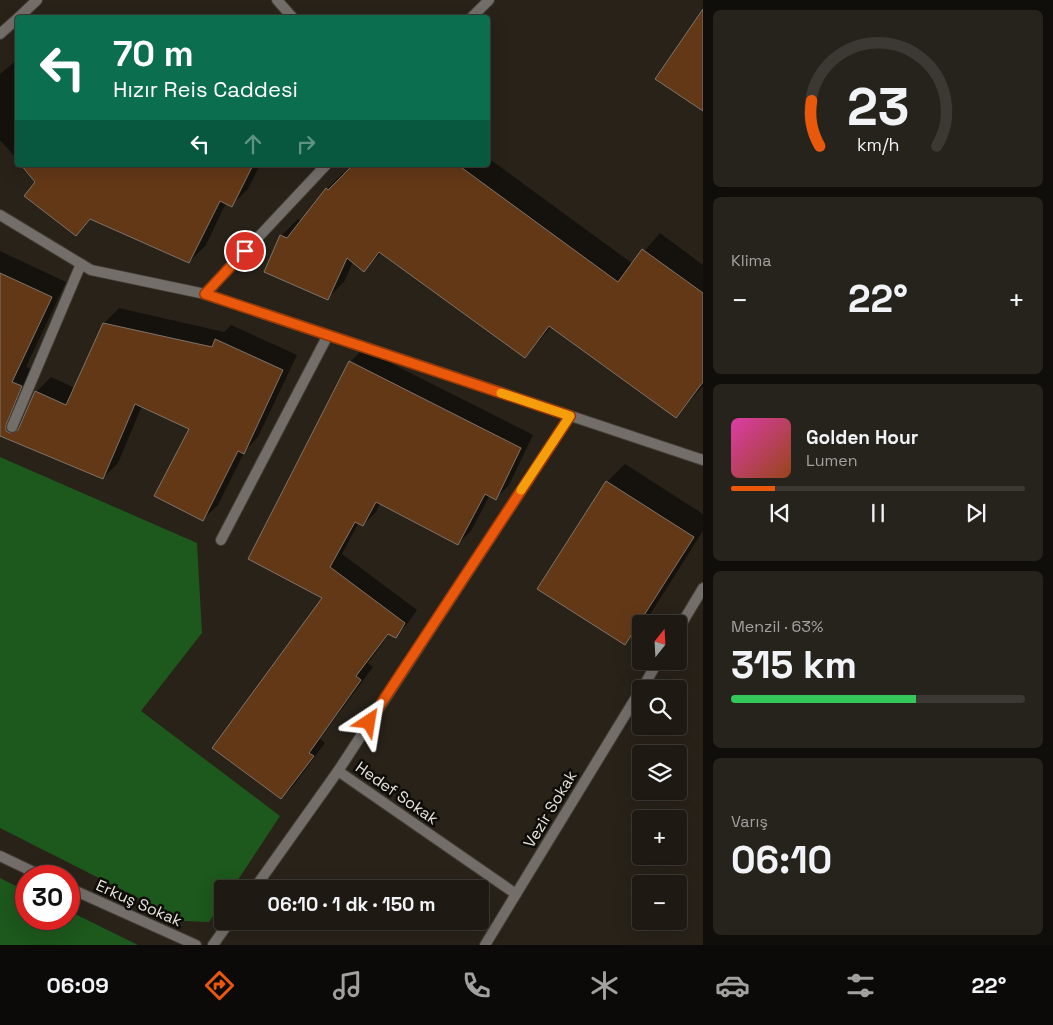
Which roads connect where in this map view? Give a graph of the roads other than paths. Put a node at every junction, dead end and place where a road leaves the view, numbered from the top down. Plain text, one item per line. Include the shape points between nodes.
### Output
1 (36, 0) edge
2 (278, 0) edge
3 (489, 0) edge
4 (21, 15) edge
5 (290, 15) edge
6 (474, 15) edge
7 (15, 21) edge
8 (0, 34) edge
9 (324, 167) edge
10 (0, 215) edge
11 (81, 264) junction
12 (205, 294) junction
13 (328, 335) junction
14 (570, 416) junction
15 (12, 427) dead end
16 (703, 460) edge
17 (221, 540) dead end
18 (703, 588) edge
19 (687, 615) edge
20 (632, 704) edge
21 (338, 771) junction
22 (0, 856) edge
23 (19, 865) edge
24 (260, 880) edge
25 (80, 893) edge
26 (516, 894) junction
27 (224, 930) edge
28 (196, 945) edge
29 (214, 945) edge
30 (485, 945) edge

1 - 4 street
2 - 5 street
3 - 6 street
7 - 8 street
9 - 12 street
10 - 11 street
11 - 12 street via 91,270
11 - 15 street
12 - 13 street
13 - 14 street
13 - 17 street
14 - 16 street
14 - 21 street, Hedef Sokak
18 - 19 street
20 - 26 street, Vezir Sokak
21 - 24 street
21 - 26 street, Hedef Sokak
22 - 23 street
25 - 28 street, Erkuş Sokak
26 - 30 street, Vezir Sokak
27 - 29 street

